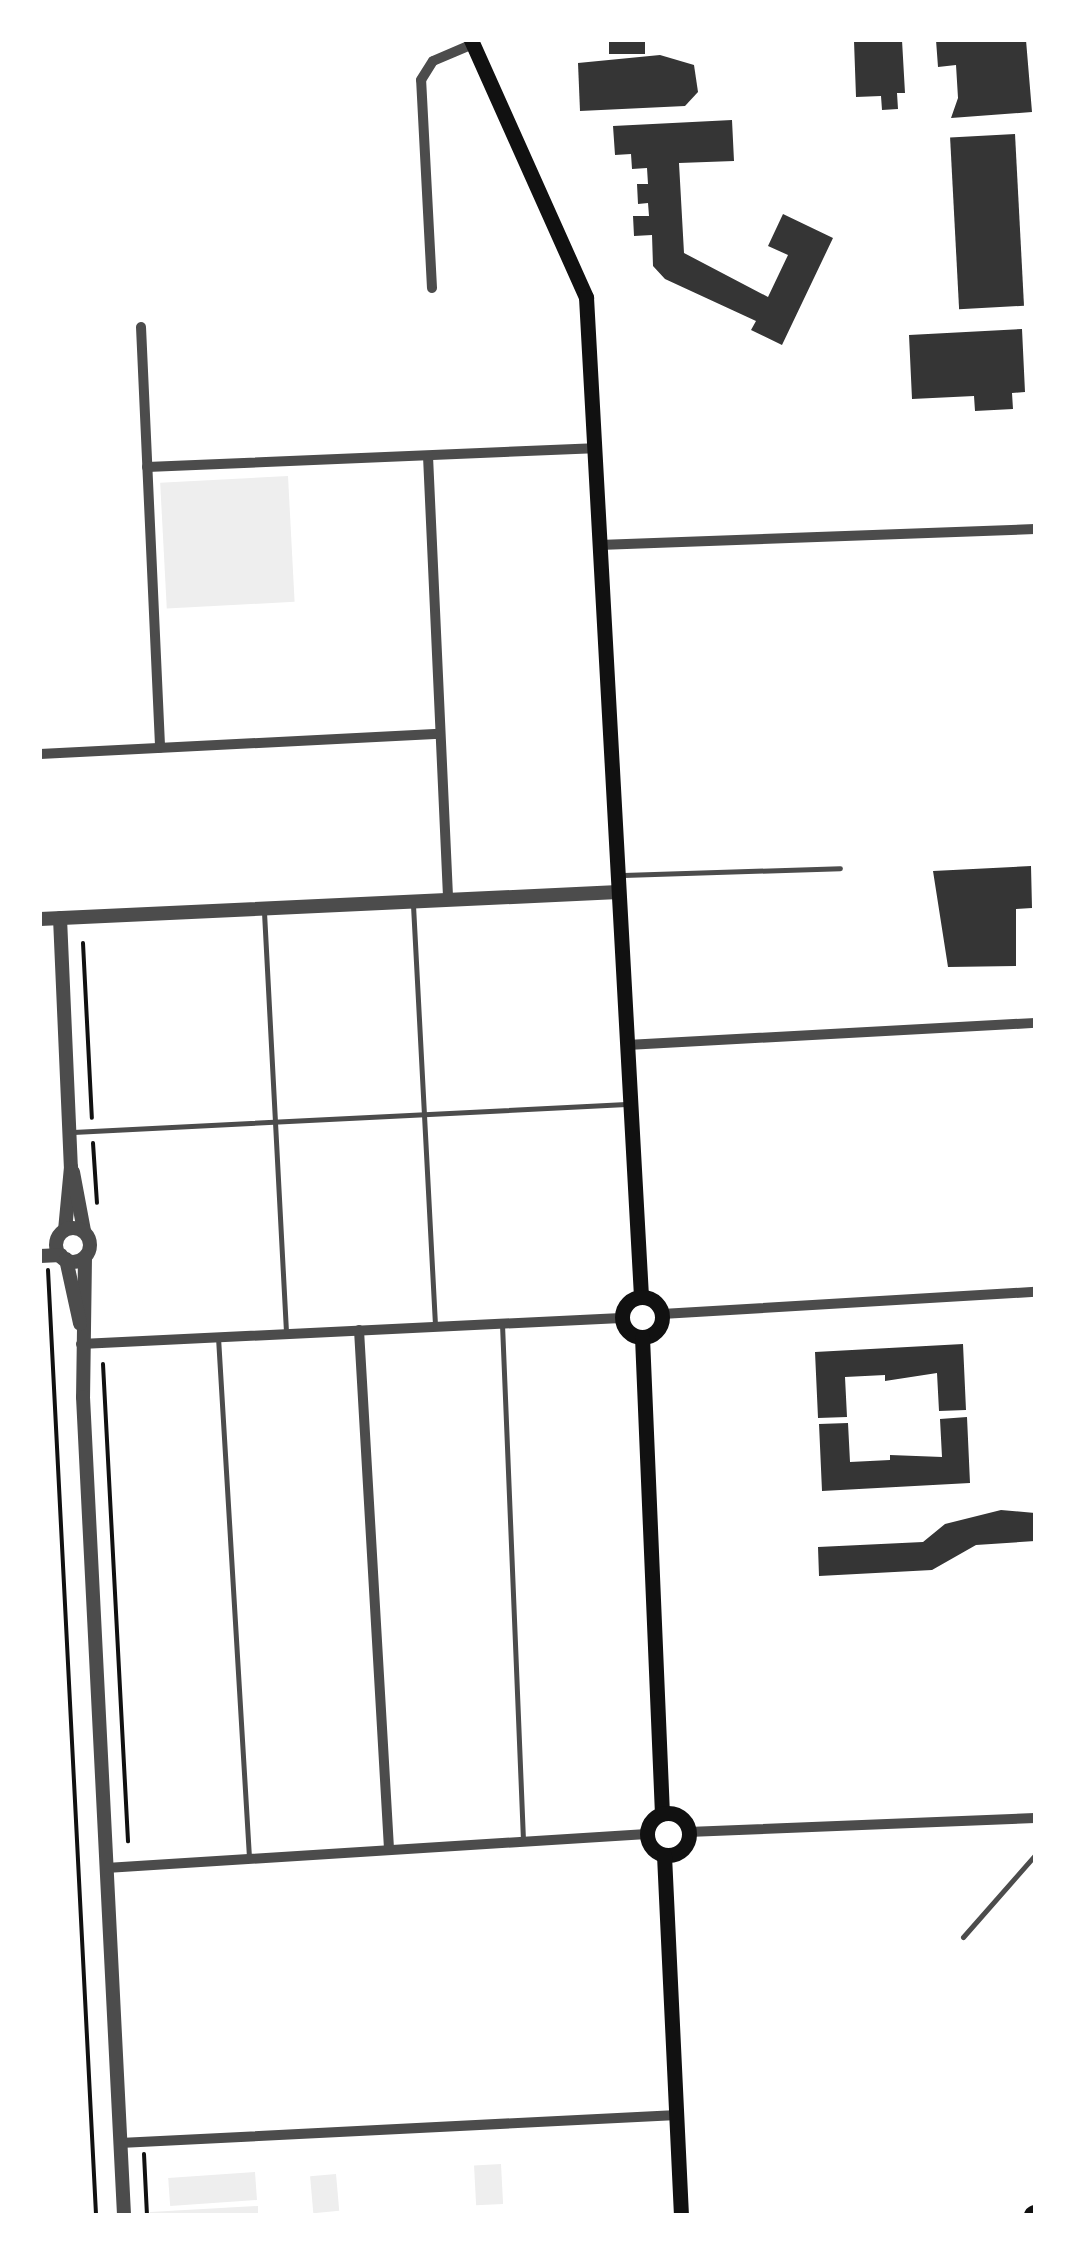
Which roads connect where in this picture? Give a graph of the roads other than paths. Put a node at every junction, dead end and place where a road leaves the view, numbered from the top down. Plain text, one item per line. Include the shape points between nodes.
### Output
1 (472, 42) edge
2 (432, 288) dead end
3 (142, 327) dead end
4 (594, 448) junction
5 (428, 456) junction
6 (147, 467) junction
7 (1035, 529) edge
8 (599, 545) junction
9 (440, 734) junction
10 (160, 748) junction
11 (40, 754) edge
12 (840, 868) dead end
13 (618, 884) junction
14 (448, 898) junction
15 (413, 900) junction
16 (264, 908) junction
17 (60, 918) junction
18 (40, 919) edge
19 (1035, 1023) edge
20 (627, 1045) junction
21 (630, 1104) junction
22 (425, 1117) junction
23 (273, 1122) junction
24 (70, 1132) junction
25 (71, 1167) junction
26 (84, 1231) junction
27 (62, 1233) junction
28 (40, 1236) edge
29 (63, 1257) junction
30 (85, 1257) junction
31 (44, 1262) edge
32 (1035, 1292) edge
33 (641, 1296) junction
34 (662, 1314) junction
35 (622, 1318) junction
36 (502, 1323) junction
37 (80, 1324) junction
38 (435, 1326) junction
39 (359, 1330) junction
40 (286, 1334) junction
41 (218, 1337) junction
42 (642, 1337) junction
43 (81, 1344) junction
44 (662, 1814) junction
45 (1035, 1818) edge
46 (688, 1832) junction
47 (646, 1834) junction
48 (523, 1840) junction
49 (389, 1849) junction
50 (664, 1854) junction
51 (1035, 1855) edge
52 (250, 1858) junction
53 (106, 1868) junction
54 (963, 1937) dead end
55 (678, 2115) junction
56 (120, 2143) junction
57 (124, 2215) edge
58 (681, 2215) edge

1 - 2 street via 433,61 421,80
1 - 4 main road via 586,298
3 - 6 street
4 - 5 street
4 - 8 main road
5 - 6 street
5 - 9 street
6 - 10 street
7 - 8 street
8 - 13 main road
9 - 10 street
9 - 14 street
10 - 11 street
12 - 13 lane
13 - 14 street
13 - 20 main road
14 - 15 street
15 - 16 street
15 - 22 lane
16 - 17 street
16 - 23 lane
17 - 18 street
17 - 24 street
19 - 20 street
20 - 21 main road
21 - 22 lane
21 - 33 main road
22 - 23 lane
22 - 38 lane
23 - 24 lane
23 - 40 lane
24 - 25 street
25 - 26 street
25 - 27 street
26 - 27 street
26 - 30 street via 90,1246
27 - 28 street
27 - 29 street
29 - 30 street
29 - 31 street
29 - 37 street
30 - 37 street
32 - 34 street
33 - 34 main road via 656,1302
33 - 35 main road via 627,1303
34 - 42 main road via 657,1330
35 - 36 street
35 - 42 main road via 629,1333
36 - 38 street
36 - 48 lane
37 - 43 street
38 - 39 street
39 - 40 street
39 - 49 street
40 - 41 street
41 - 43 street
41 - 52 lane
42 - 44 main road
43 - 53 street
44 - 46 main road via 676,1815
44 - 47 main road
45 - 46 street
46 - 50 main road via 682,1849
47 - 48 street
47 - 50 main road
48 - 49 street
49 - 52 street
50 - 55 main road
51 - 54 lane
52 - 53 street
53 - 56 street
55 - 56 street
55 - 58 main road
56 - 57 street

